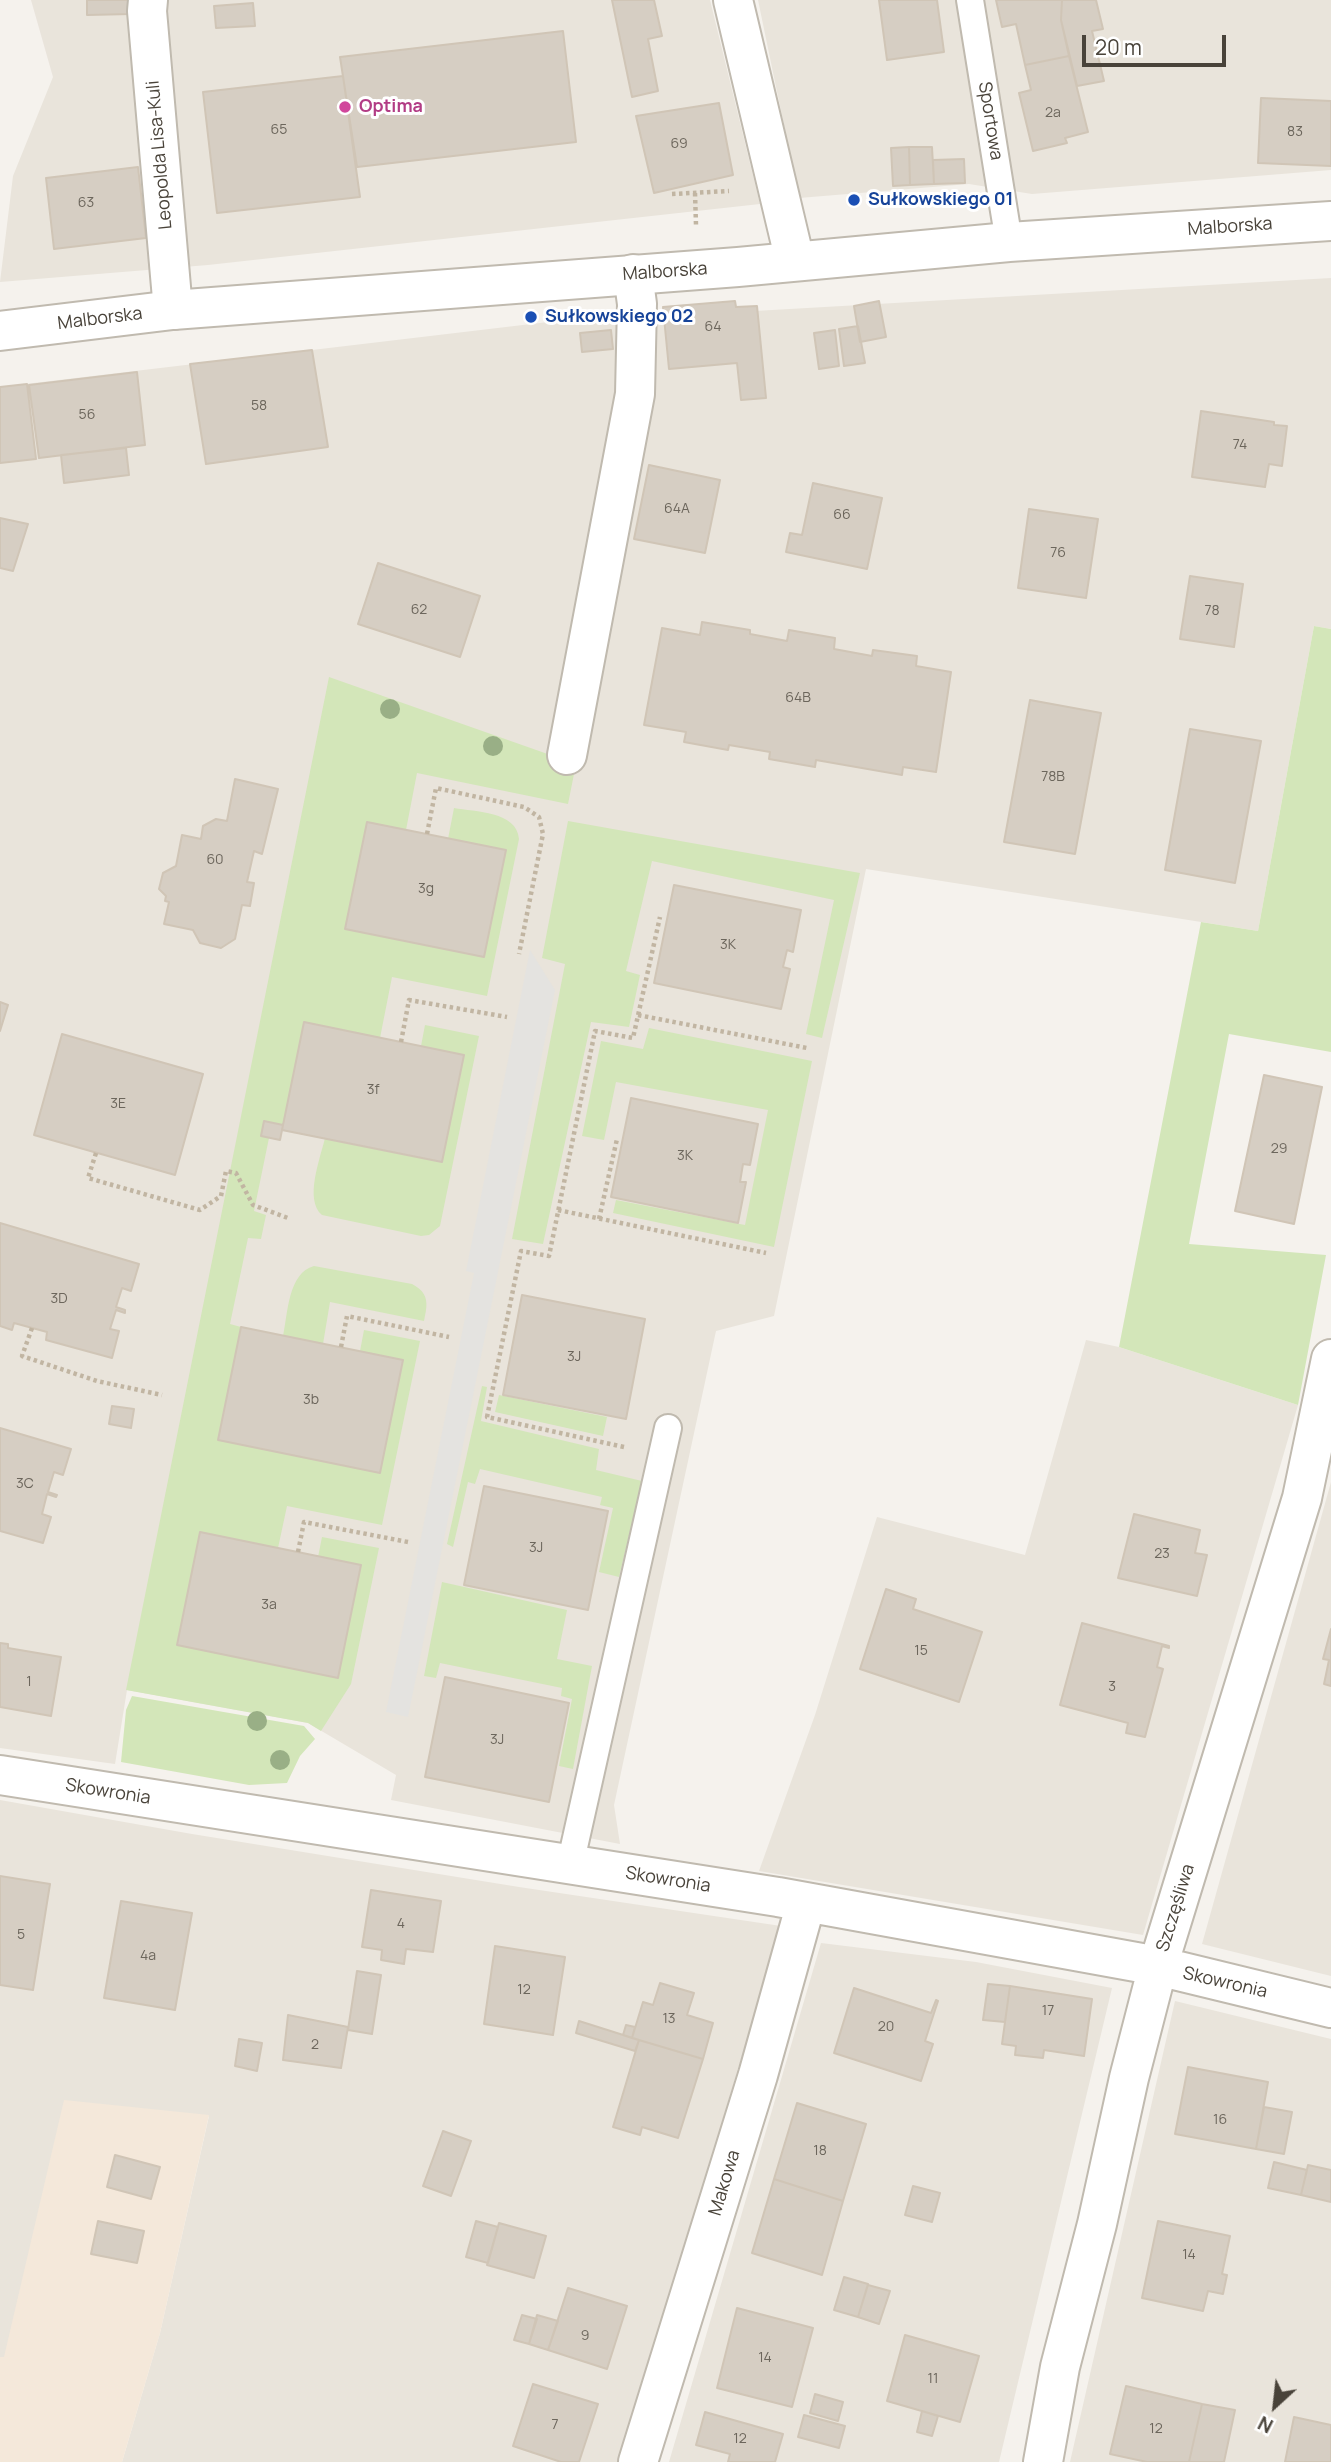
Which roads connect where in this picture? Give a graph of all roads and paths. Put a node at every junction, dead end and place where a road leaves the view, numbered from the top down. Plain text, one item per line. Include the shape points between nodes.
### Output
1 (148, 0) edge
2 (733, 0) edge
3 (970, 0) edge
4 (729, 191) dead end
5 (695, 193) junction
6 (672, 194) dead end
7 (1331, 220) edge
8 (696, 233) dead end
9 (1009, 242) junction
10 (795, 261) junction
11 (633, 274) junction
12 (173, 310) junction
13 (0, 331) edge
14 (567, 755) dead end
15 (427, 834) dead end
16 (660, 917) dead end
17 (519, 954) dead end
18 (638, 1015) junction
19 (507, 1017) dead end
20 (401, 1042) dead end
21 (807, 1048) dead end
22 (617, 1139) dead end
23 (96, 1153) dead end
24 (558, 1210) junction
25 (288, 1218) dead end
26 (599, 1219) junction
27 (766, 1252) dead end
28 (32, 1328) dead end
29 (449, 1337) dead end
30 (341, 1347) dead end
31 (1331, 1359) edge
32 (162, 1395) dead end
33 (668, 1427) dead end
34 (662, 1455) junction
35 (408, 1542) dead end
36 (298, 1552) dead end
37 (0, 1775) edge
38 (570, 1865) junction
39 (806, 1903) junction
40 (1158, 1966) junction
41 (1331, 2008) edge
42 (638, 2462) edge
43 (1043, 2462) edge

1 - 12 street, Leopolda Lisa-Kuli
2 - 10 street
3 - 9 lane, Sportowa
4 - 5 path
5 - 6 path
5 - 8 path
7 - 9 street, Malborska
9 - 10 street, Malborska
10 - 11 street, Malborska
11 - 12 street, Malborska
11 - 14 street via 635,394
12 - 13 street, Malborska
15 - 17 path via 436,789 524,807 539,817 543,834
16 - 18 path
18 - 21 path
18 - 24 path via 633,1038 595,1031
19 - 20 path via 409,1000
22 - 26 path
23 - 25 path via 88,1178 200,1210 221,1196 226,1171 236,1173 253,1205
24 - 26 path
24 - 34 path via 549,1256 521,1251 487,1417
26 - 27 path
28 - 32 path via 22,1356 97,1381
29 - 30 path via 347,1316
31 - 40 street, Szczęśliwa via 1303,1498
33 - 34 lane
34 - 38 lane
35 - 36 path via 304,1522
37 - 38 street, Skowronia
38 - 39 street, Skowronia
39 - 40 street, Skowronia
39 - 42 street, Makowa via 758,2075
40 - 41 street, Skowronia
40 - 43 street, Szczęśliwa via 1060,2367

